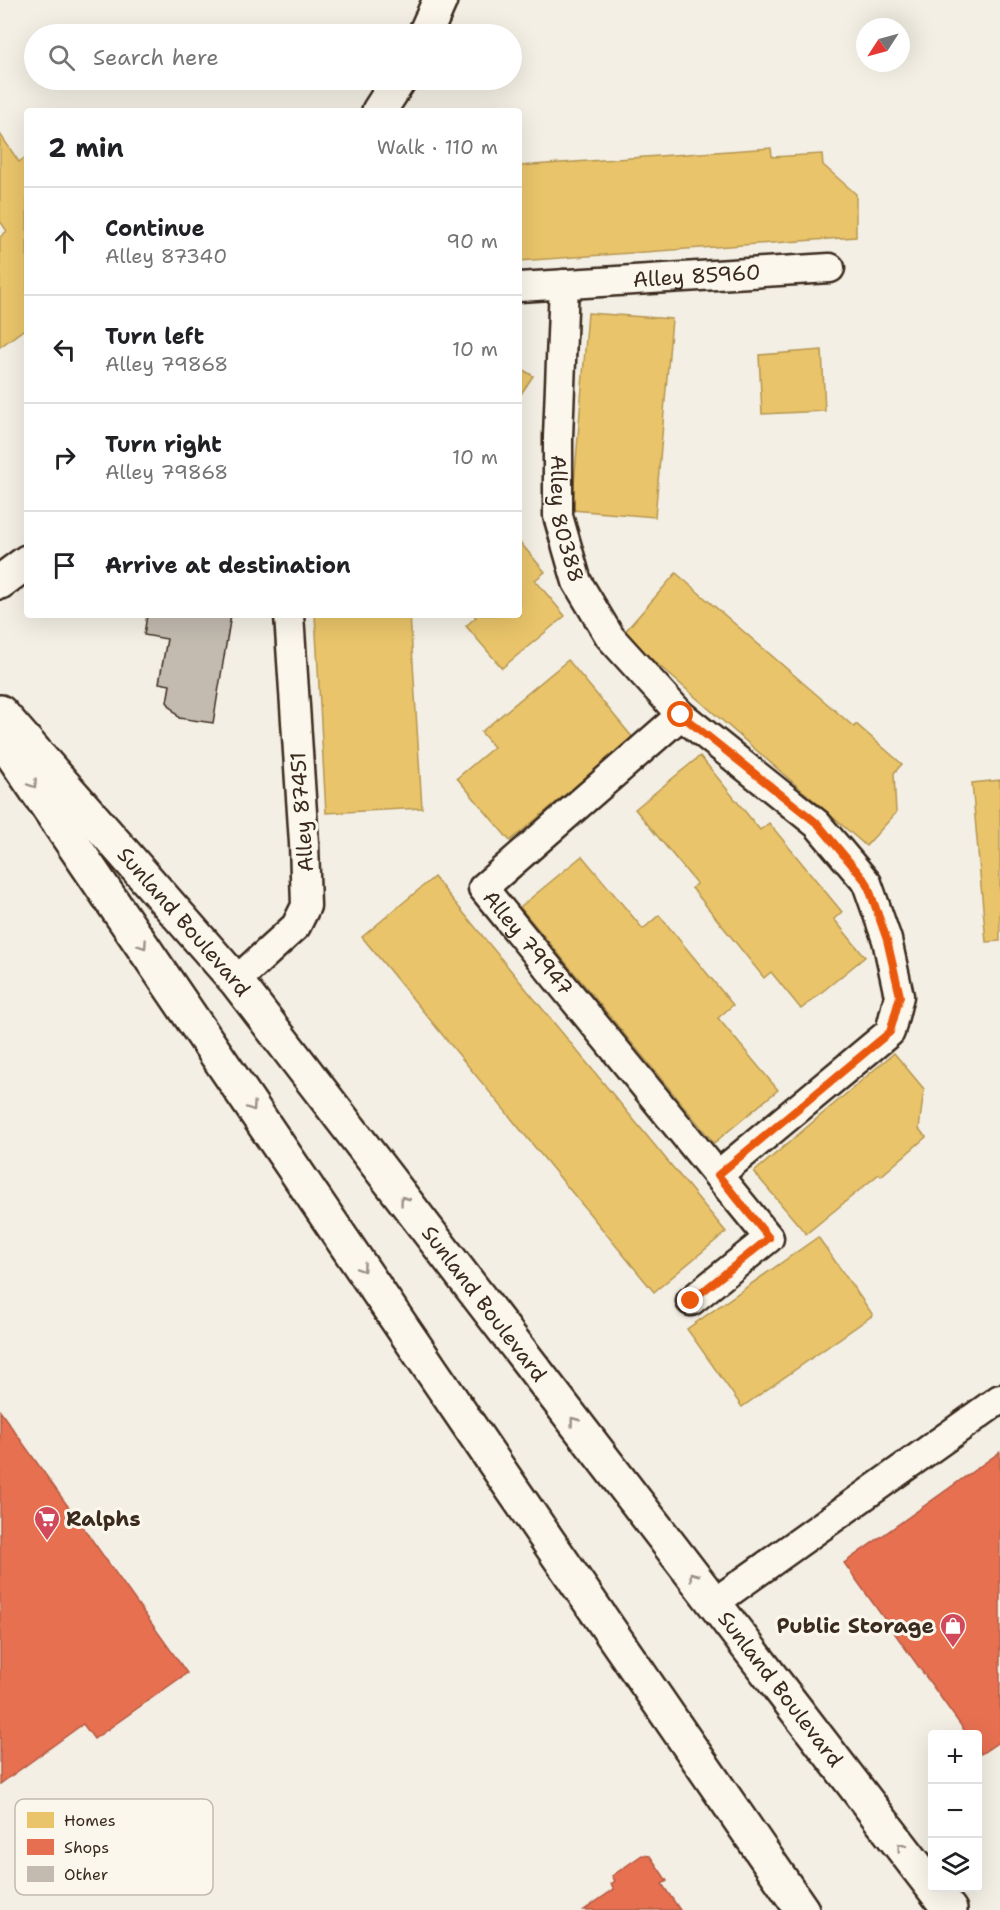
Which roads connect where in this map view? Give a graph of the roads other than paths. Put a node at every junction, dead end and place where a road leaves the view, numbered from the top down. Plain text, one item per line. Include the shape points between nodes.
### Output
1 (440, 0) edge
2 (429, 24) edge
3 (393, 90) edge
4 (381, 108) edge
5 (830, 268) dead end
6 (564, 284) junction
7 (522, 287) edge
8 (24, 564) edge
9 (0, 582) edge
10 (289, 618) edge
11 (0, 712) edge
12 (681, 715) junction
13 (0, 736) edge
14 (236, 981) junction
15 (718, 1175) junction
16 (691, 1301) dead end
17 (1000, 1399) edge
18 (714, 1603) junction
19 (802, 1910) edge
20 (950, 1910) edge

1 - 2 main road
3 - 4 main road
5 - 6 lane, Alley 85960
6 - 7 lane
6 - 12 lane, Alley 80388 via 558,516 577,582 610,637
8 - 9 main road
10 - 14 lane, Alley 87451 via 306,906 296,926
11 - 14 main road, Sunland Boulevard
12 - 15 lane, Alley 80388 via 818,824 867,883 887,940 900,996 890,1032
12 - 15 lane, Alley 79947 via 483,888
13 -> 19 main road, Sunland Boulevard
18 -> 14 main road, Sunland Boulevard
15 - 16 lane via 769,1238
17 - 18 lane
20 -> 18 main road, Sunland Boulevard

